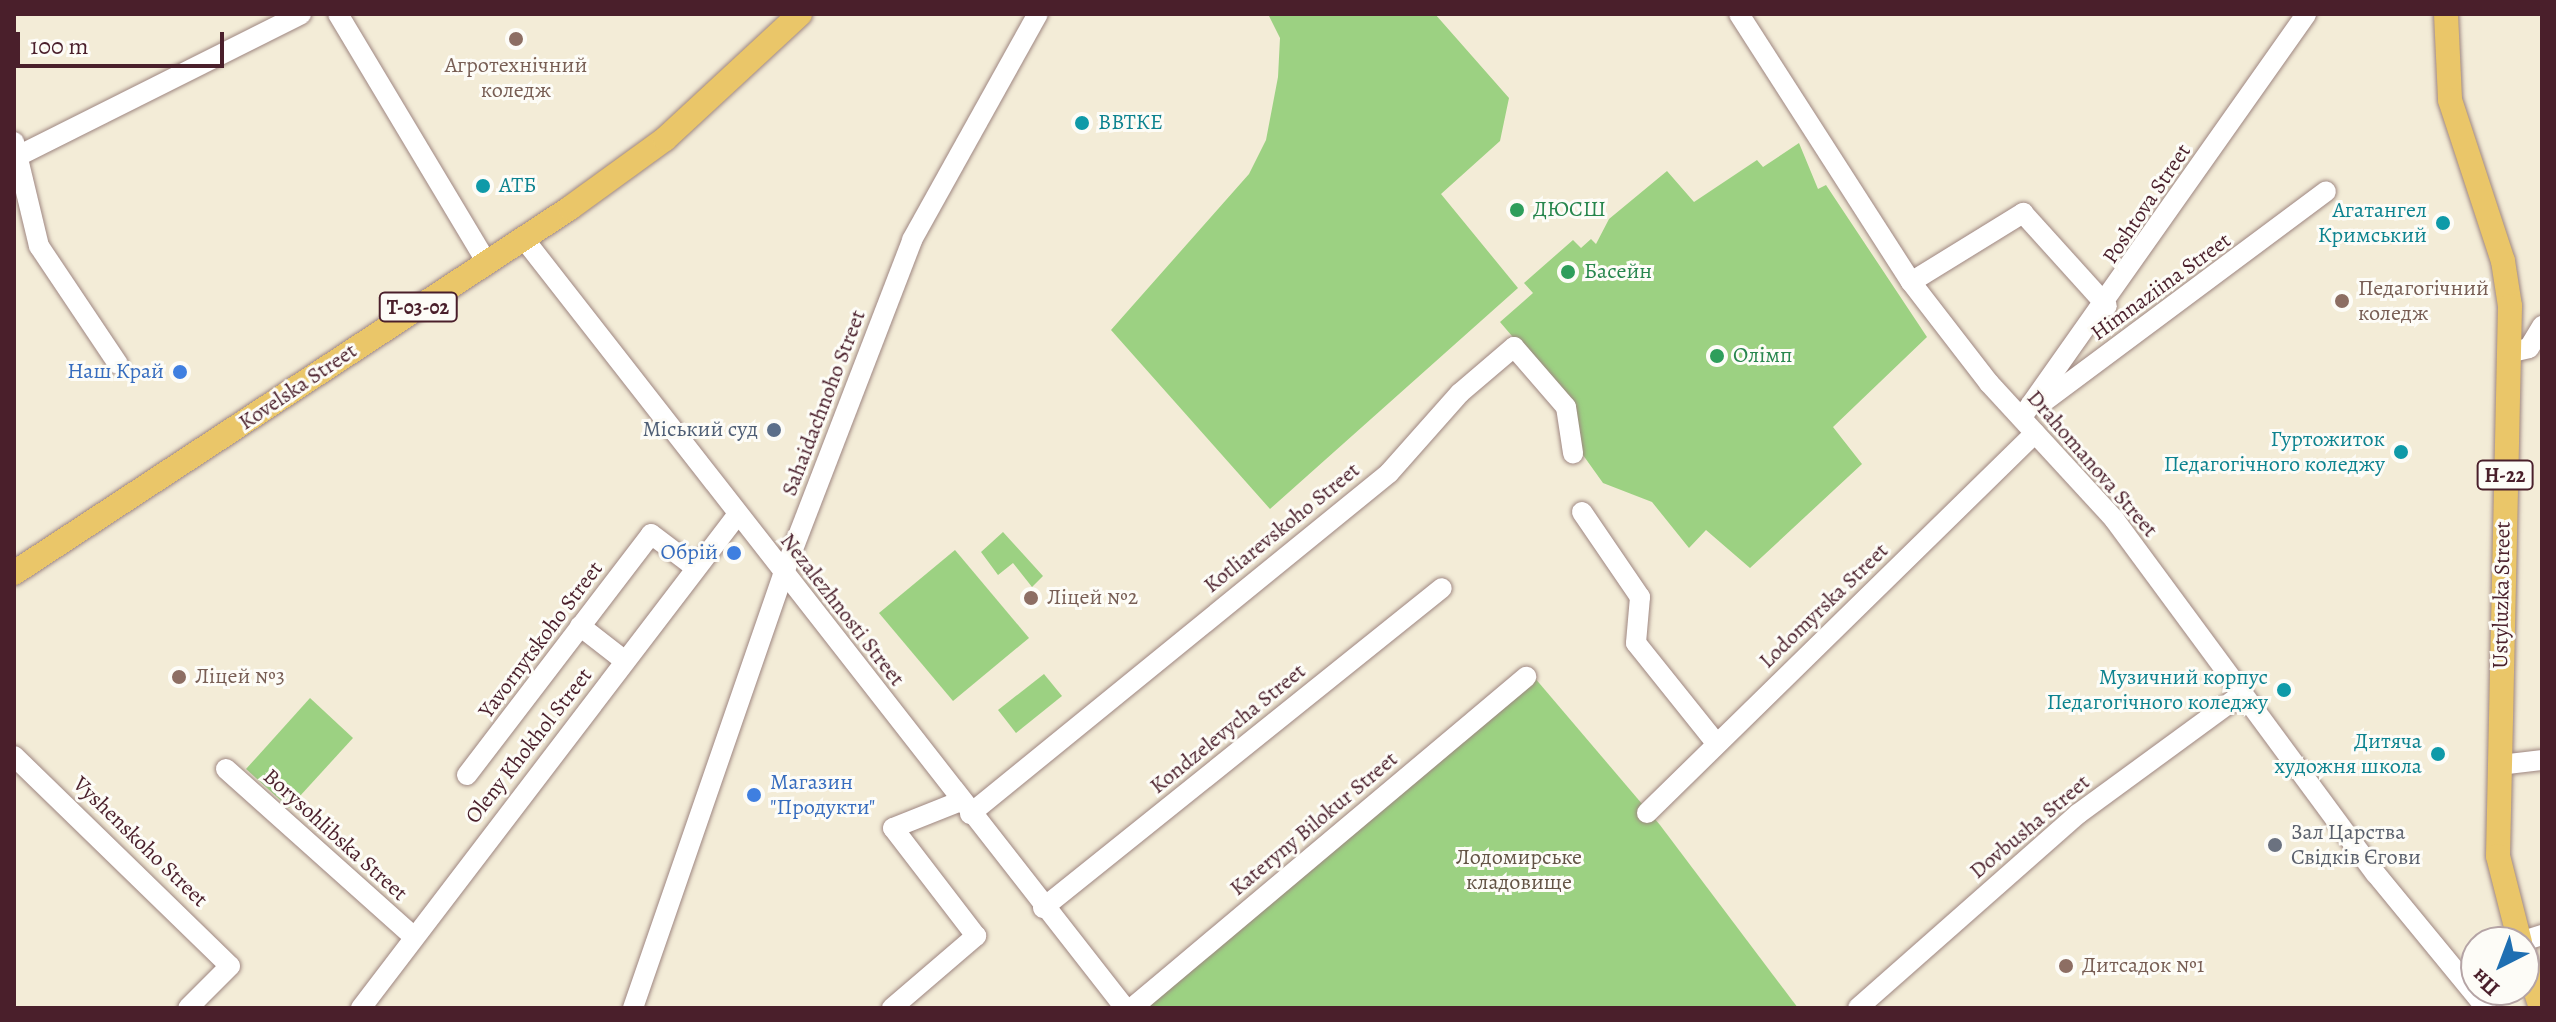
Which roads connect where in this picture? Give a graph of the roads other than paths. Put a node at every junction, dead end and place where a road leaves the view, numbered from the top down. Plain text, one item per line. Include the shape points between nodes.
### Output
1 (301, 14) edge
2 (338, 14) edge
3 (800, 14) edge
4 (1038, 14) edge
5 (1739, 14) edge
6 (2306, 14) edge
7 (2446, 14) edge
8 (16, 152) edge
9 (2326, 191) dead end
10 (524, 239) junction
11 (487, 263) junction
12 (1911, 282) junction
13 (2107, 306) junction
14 (2542, 326) edge
15 (2512, 352) junction
16 (118, 364) dead end
17 (2029, 425) junction
18 (1573, 453) dead end
19 (1582, 512) dead end
20 (738, 514) junction
21 (696, 568) junction
22 (14, 573) edge
23 (783, 575) junction
24 (1442, 588) dead end
25 (580, 626) junction
26 (625, 661) junction
27 (1526, 677) dead end
28 (2242, 694) junction
29 (1717, 744) junction
30 (14, 756) edge
31 (2542, 760) edge
32 (2500, 765) junction
33 (226, 769) dead end
34 (467, 775) dead end
35 (966, 808) junction
36 (1647, 813) dead end
37 (1043, 908) junction
38 (2516, 926) edge
39 (413, 936) junction
40 (188, 1008) edge
41 (361, 1008) edge
42 (633, 1008) edge
43 (892, 1008) edge
44 (1125, 1008) edge
45 (1132, 1008) edge
46 (1858, 1008) edge
47 (2486, 1008) edge

1 - 8 street
2 - 11 street
3 - 10 main road, Kovelska Street / Т-03-02 via 665,139
4 - 23 street, Sahaidachnoho Street via 912,240
5 - 12 street, Drahomanova Street
6 - 13 street, Poshtova Street
7 - 15 main road, Ustyluzka Street / Н-22 via 2450,100 2503,261
8 - 16 street via 39,246
9 - 17 street, Himnaziina Street
10 - 11 main road, Kovelska Street / Т-03-02
10 - 20 street, Nezalezhnosti Street
11 - 22 main road, Kovelska Street / Т-03-02
12 - 13 street via 2023,213
12 - 17 street, Drahomanova Street
13 - 17 street, Poshtova Street
14 - 15 street via 2529,348
15 - 32 main road, Ustyluzka Street / Н-22
17 - 28 street, Drahomanova Street via 2114,519
17 - 29 street, Lodomyrska Street
18 - 35 street, Kotliarevskoho Street via 1566,407 1514,347 1460,393 1389,473
19 - 29 street via 1640,597 1636,643
20 - 21 street, Oleny Khokhol Street
20 - 23 street, Nezalezhnosti Street
21 - 25 street, Yavornytskoho Street via 651,534
21 - 26 street, Oleny Khokhol Street
23 - 35 street, Nezalezhnosti Street
23 - 42 street, Sahaidachnoho Street
24 - 37 street, Kondzelevycha Street
25 - 26 street
25 - 34 street, Yavornytskoho Street
26 - 39 street, Oleny Khokhol Street
27 - 45 street, Kateryny Bilokur Street
28 - 46 street, Dovbusha Street via 2078,814
28 - 47 street, Drahomanova Street
29 - 36 street, Lodomyrska Street
30 - 40 street, Vyshenskoho Street via 230,966
31 - 32 street
32 - 38 main road, Ustyluzka Street / Н-22 via 2498,856
33 - 39 street, Borysohlibska Street
35 - 37 street, Nezalezhnosti Street
35 - 43 street via 893,828 976,936
37 - 44 street, Nezalezhnosti Street
39 - 41 street, Oleny Khokhol Street

